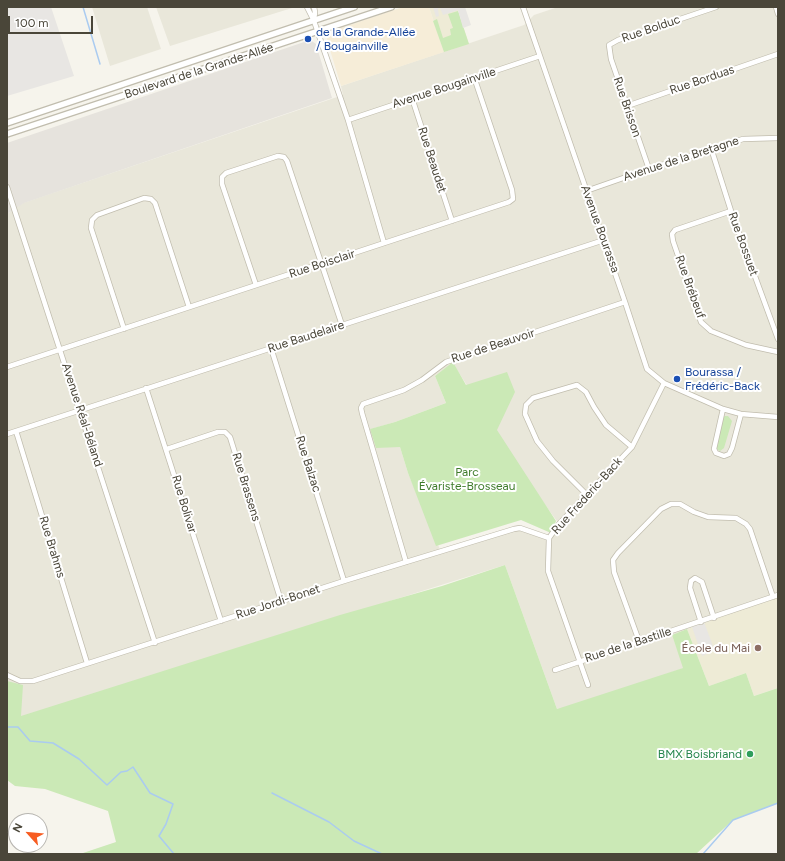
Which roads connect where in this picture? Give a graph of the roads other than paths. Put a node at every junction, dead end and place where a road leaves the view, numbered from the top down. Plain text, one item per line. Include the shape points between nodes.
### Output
1 (307, 7) edge
2 (314, 7) edge
3 (354, 7) edge
4 (391, 7) edge
5 (523, 7) edge
6 (716, 7) edge
7 (776, 7) edge
8 (778, 14) edge
9 (314, 21) junction
10 (318, 31) junction
11 (609, 45) joint
12 (778, 54) edge
13 (540, 56) junction
14 (474, 77) junction
15 (412, 98) junction
16 (627, 106) junction
17 (348, 120) junction
18 (7, 123) edge
19 (7, 134) edge
20 (778, 138) edge
21 (711, 148) junction
22 (649, 168) junction
23 (7, 187) edge
24 (586, 191) junction
25 (731, 211) junction
26 (452, 221) junction
27 (604, 240) junction
28 (384, 243) junction
29 (321, 264) junction
30 (256, 285) junction
31 (626, 302) junction
32 (189, 307) junction
33 (342, 325) junction
34 (124, 329) junction
35 (778, 339) edge
36 (271, 348) junction
37 (60, 349) junction
38 (778, 352) edge
39 (7, 367) edge
40 (664, 383) junction
41 (146, 388) junction
42 (723, 409) junction
43 (80, 411) junction
44 (741, 414) junction
45 (778, 417) edge
46 (16, 431) junction
47 (7, 434) edge
48 (632, 447) junction
49 (167, 450) junction
50 (587, 495) junction
51 (549, 538) junction
52 (406, 562) junction
53 (344, 581) junction
54 (775, 596) edge
55 (281, 601) junction
56 (714, 618) junction
57 (221, 621) junction
58 (701, 622) junction
59 (639, 641) junction
60 (155, 642) junction
61 (580, 661) junction
62 (88, 663) junction
63 (555, 670) dead end
64 (7, 675) edge
65 (588, 684) dead end

1 - 9 street
2 - 9 street
3 - 9 street, Boulevard de la Grande-Allée
4 - 10 street, Boulevard de la Grande-Allée
5 - 13 street, Avenue Bourassa
6 - 11 street, Rue Bolduc
7 - 8 street
9 - 10 street
9 - 18 street, Boulevard de la Grande-Allée
10 - 17 street
10 - 19 street, Boulevard de la Grande-Allée
11 - 16 street, Rue Brisson via 611,59
12 - 16 street, Rue Borduas
13 - 14 street, Avenue Bougainville
13 - 24 street, Avenue Bourassa
14 - 15 street, Avenue Bougainville
14 - 26 street, Rue Boisclair via 513,199
15 - 17 street, Avenue Bougainville
15 - 26 street, Rue Beaudet
16 - 22 street, Rue Brisson
17 - 28 street
20 - 21 street, Avenue de la Bretagne via 743,139
21 - 22 street, Avenue de la Bretagne
21 - 25 street, Rue Bossuet
22 - 24 street, Avenue de la Bretagne
23 - 37 street, Avenue Réal-Béland
24 - 27 street, Avenue Bourassa
25 - 35 street, Rue Bossuet
25 - 38 street, Rue Brébeuf via 676,230 672,234 673,241 701,322 711,331 746,345
26 - 28 street, Rue Boisclair
27 - 31 street, Avenue Bourassa
27 - 33 street, Rue Baudelaire
28 - 29 street, Rue Boisclair
29 - 30 street, Rue Boisclair
29 - 30 street via 287,161 284,157 278,156 247,165 226,172 222,177 222,184
29 - 33 street
30 - 32 street, Rue Boisclair
31 - 40 street, Avenue Bourassa via 647,369
31 - 52 street, Rue de Beauvoir via 446,362 404,390 363,404 362,414
32 - 34 street, Rue Boisclair
32 - 34 street via 155,203 144,198 96,215 92,220 91,228
33 - 36 street, Rue Baudelaire
34 - 37 street, Rue Boisclair
36 - 41 street, Rue Baudelaire
36 - 53 street, Rue Balzac
37 - 39 street, Rue Boisclair
37 - 43 street, Avenue Réal-Béland
40 - 42 street, Avenue Bourassa
40 - 48 street, Rue Frederic-Back
41 - 43 street, Rue Baudelaire
41 - 49 street, Rue Bolivar
42 - 44 street, Avenue Bourassa
42 - 44 street via 714,449 716,453 724,456 732,448
43 - 46 street, Rue Baudelaire
43 - 60 street, Avenue Réal-Béland
44 - 45 street, Avenue Bourassa
46 - 47 street, Rue Baudelaire
46 - 62 street, Rue Brahms
48 - 50 street, Rue Frederic-Back
48 - 50 street via 606,425 583,388 577,385 533,398 526,405 525,414 538,441 553,461
49 - 55 street, Rue Brassens via 218,432 225,432 230,437
49 - 57 street, Rue Bolivar
50 - 51 street, Rue Frederic-Back
51 - 52 street, Rue Jordi-Bonet via 520,528 514,529
51 - 61 street, Rue Frederic-Back via 548,571
52 - 53 street, Rue Jordi-Bonet
53 - 55 street, Rue Jordi-Bonet
54 - 56 street, Rue de la Bastille
54 - 59 street via 746,524 736,518 708,517 680,504 671,504 660,509 613,560 614,572
55 - 57 street, Rue Jordi-Bonet
56 - 58 street, Rue de la Bastille
56 - 58 street via 702,582 696,578 691,581 690,588
57 - 60 street, Rue Jordi-Bonet
58 - 59 street, Rue de la Bastille
59 - 61 street, Rue de la Bastille
60 - 62 street, Rue Jordi-Bonet
61 - 63 street, Rue de la Bastille
61 - 65 street, Rue Frederic-Back
62 - 64 street, Rue Jordi-Bonet via 33,681 20,681

